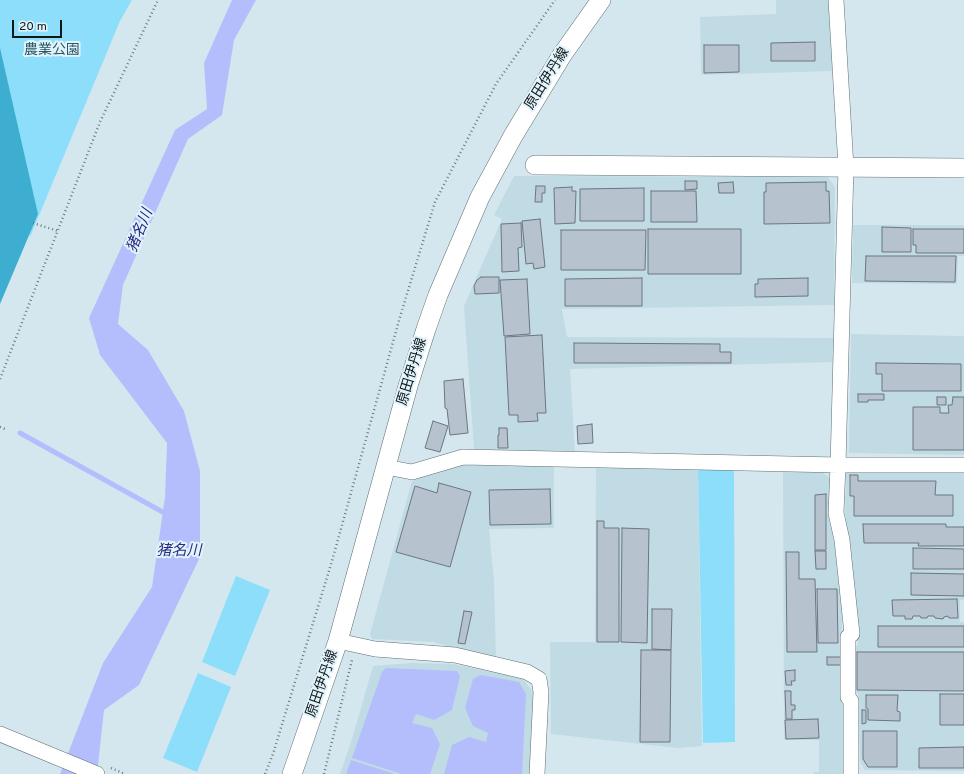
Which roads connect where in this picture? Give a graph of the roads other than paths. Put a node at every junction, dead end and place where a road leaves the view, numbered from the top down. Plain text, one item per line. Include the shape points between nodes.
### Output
1 (601, 0) edge
2 (836, 0) edge
3 (535, 165) dead end
4 (846, 167) junction
5 (964, 168) edge
6 (964, 465) edge
7 (838, 466) junction
8 (386, 467) junction
9 (338, 641) junction
10 (0, 734) edge
11 (97, 774) edge
12 (292, 774) edge
13 (537, 774) edge
14 (850, 774) edge

1 - 8 street, 原田伊丹線 via 562,55 480,197 426,329
2 - 4 street
3 - 4 street
4 - 5 street
4 - 7 street
6 - 7 street
7 - 8 street via 463,457 412,472
7 - 14 street via 836,513 842,540 852,634 848,637 848,697 851,701
8 - 9 street, 原田伊丹線
9 - 12 street, 原田伊丹線
9 - 13 street via 375,649 455,655 527,672 539,679 541,692
10 - 11 street

